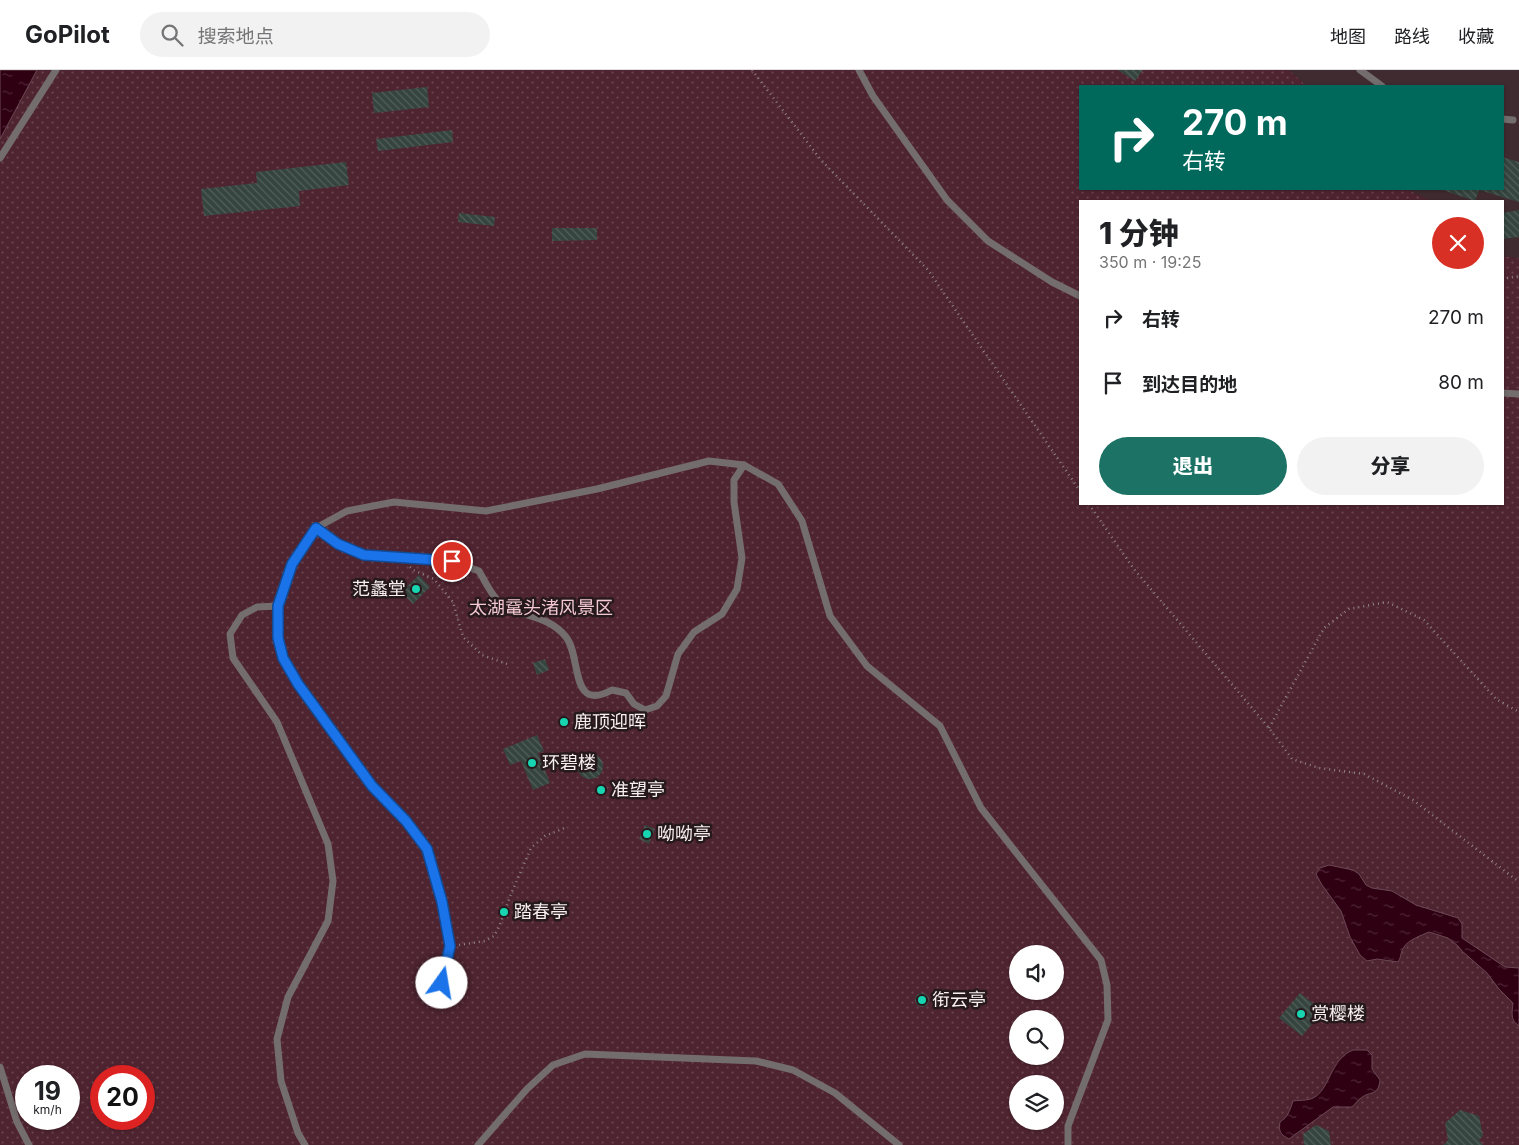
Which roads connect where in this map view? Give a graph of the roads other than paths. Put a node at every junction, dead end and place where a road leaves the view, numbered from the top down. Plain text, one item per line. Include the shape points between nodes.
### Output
1 (56, 70) edge
2 (859, 70) edge
3 (1360, 70) edge
4 (1381, 85) edge
5 (1504, 120) edge
6 (1513, 120) dead end
7 (0, 158) edge
8 (1079, 296) edge
9 (1504, 393) edge
10 (1519, 394) edge
11 (744, 465) junction
12 (316, 528) junction
13 (278, 606) junction
14 (442, 983) dead end
15 (0, 1067) edge
16 (29, 1145) edge
17 (304, 1145) edge
18 (478, 1145) edge
19 (899, 1145) edge
20 (1068, 1145) edge

1 - 7 lane
2 - 8 lane via 873,96 947,200 988,241
3 - 4 lane
5 - 6 lane
9 - 10 lane
11 - 12 lane via 710,461 486,511 394,502 348,511
11 - 12 lane via 734,480 742,558 737,589 722,614 694,632 678,654 666,696 657,706 645,710 634,704 626,693 612,690 601,696 589,695 580,688 572,644 558,628 540,618 510,610 492,594 479,571 452,561 364,555 338,544
11 - 20 lane via 778,484 802,521 830,616 867,666 940,726 981,808 1101,960 1108,985 1108,1020 1068,1126
12 - 13 lane via 292,564
13 - 14 lane via 278,638 283,658 298,684 372,786 406,821 427,849 450,946
13 - 17 lane via 257,607 242,615 230,634 233,658 277,722 328,844 333,881 328,921 288,997 277,1039 281,1081
15 - 16 lane via 17,1122
18 - 19 lane via 527,1089 553,1065 586,1054 756,1061 793,1070 835,1093

